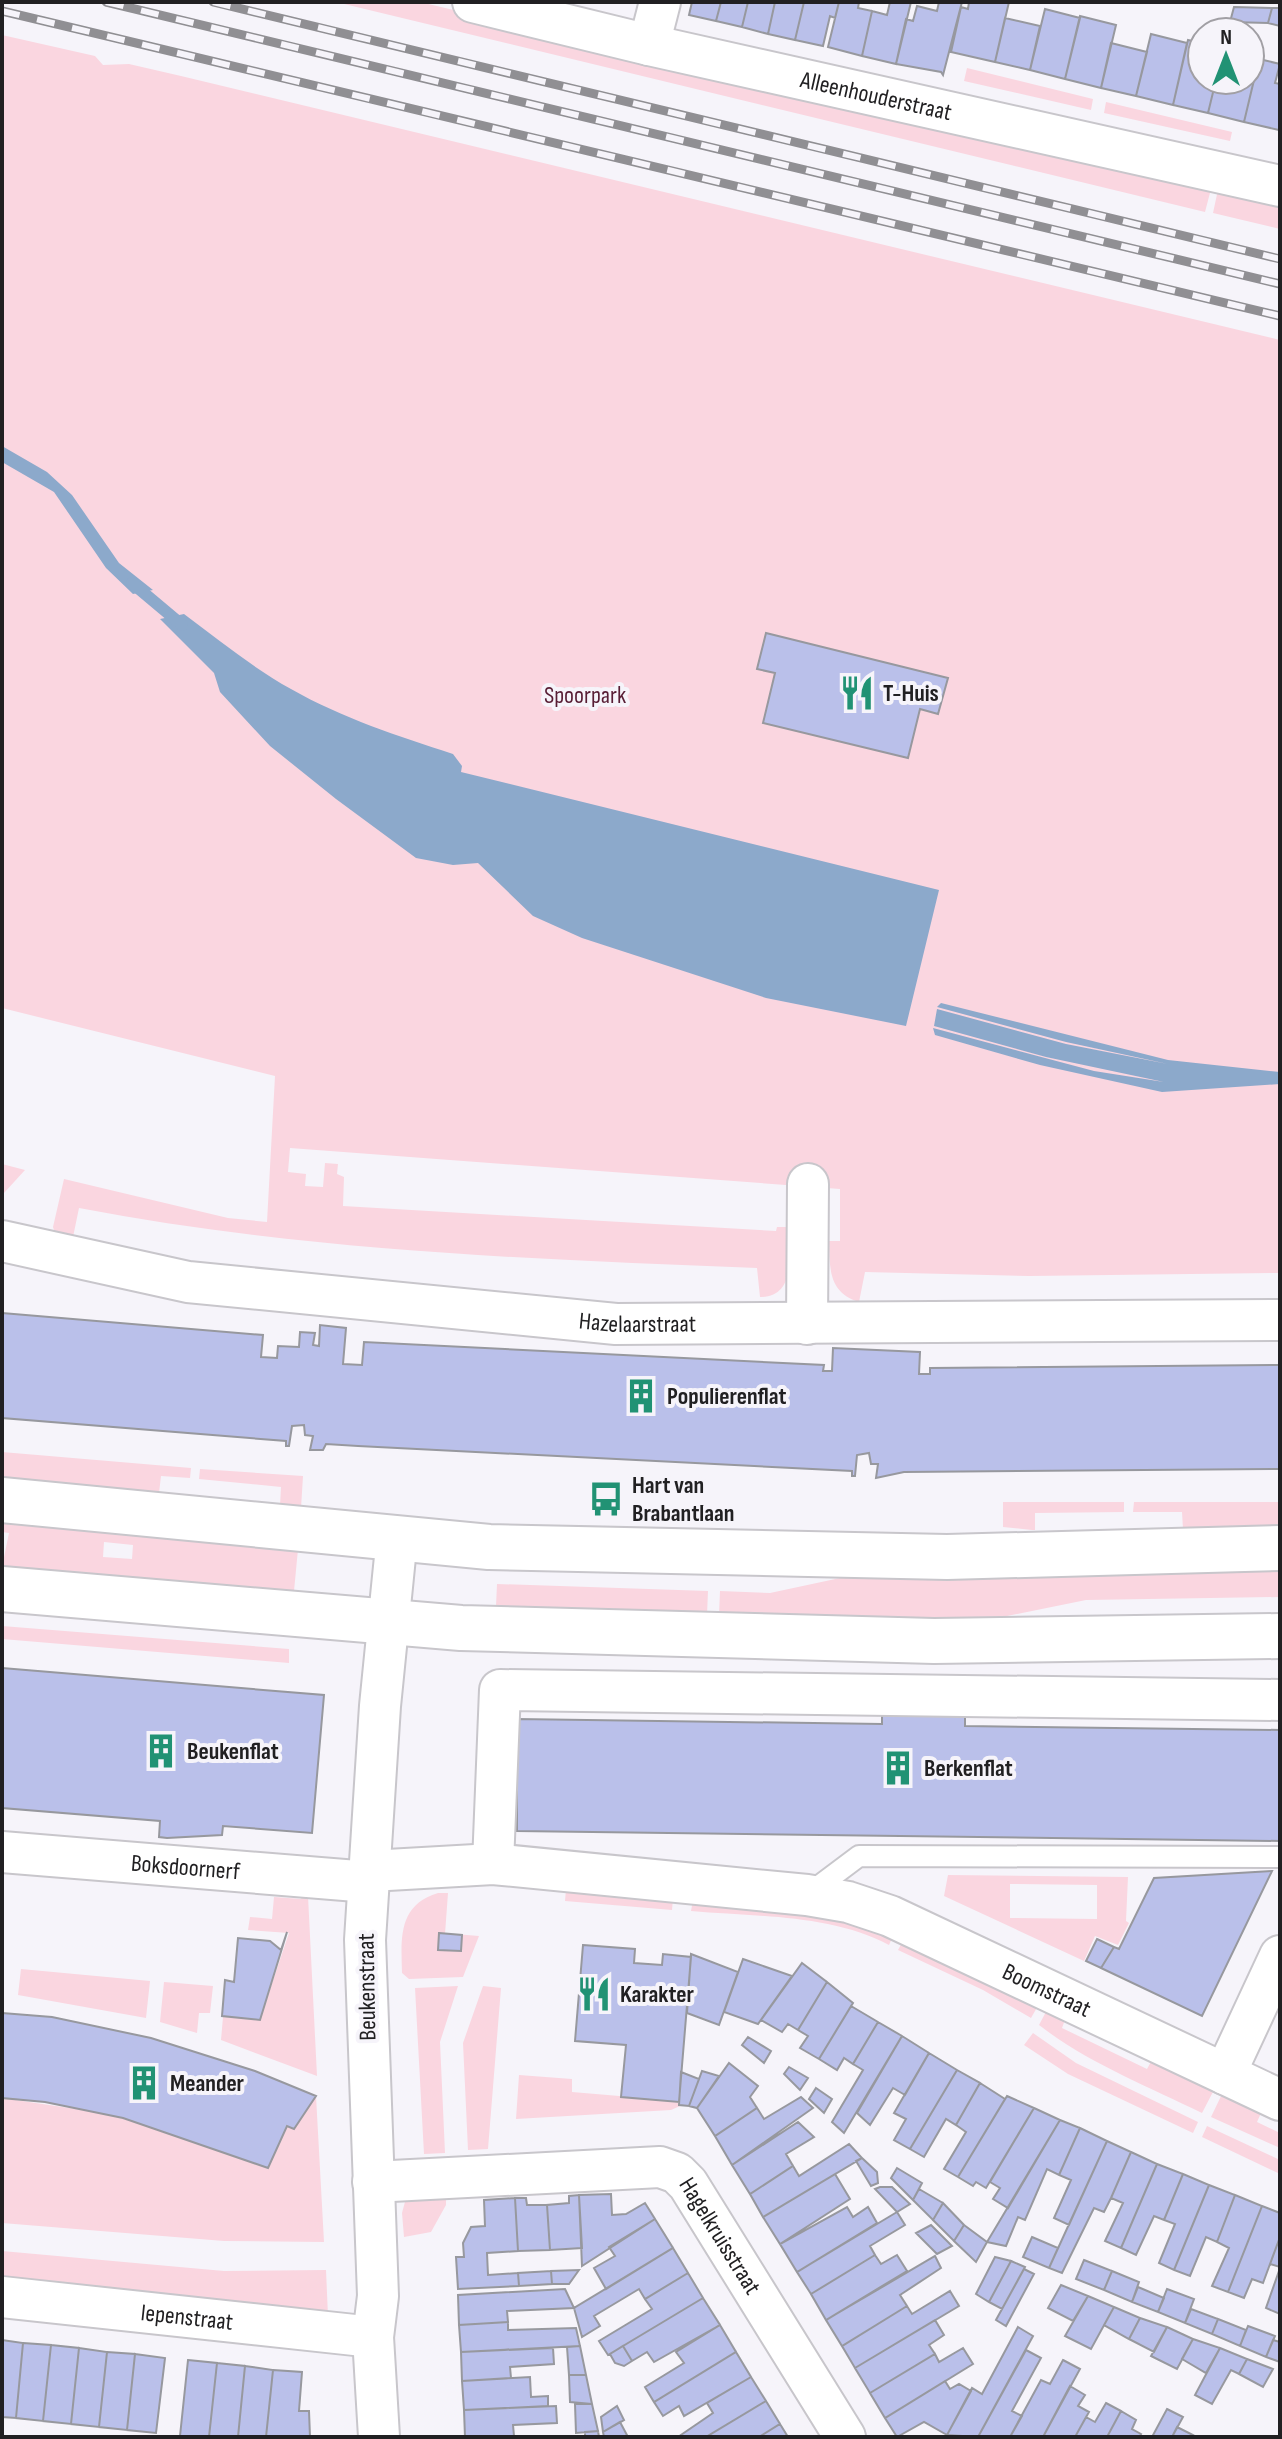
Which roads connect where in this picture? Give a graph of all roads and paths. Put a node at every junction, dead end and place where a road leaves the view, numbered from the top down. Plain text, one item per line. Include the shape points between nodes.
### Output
1 (473, 2) edge
2 (660, 2) edge
3 (649, 45) junction
4 (1280, 186) edge
5 (808, 1184) dead end
6 (2, 1241) edge
7 (1280, 1320) edge
8 (807, 1324) junction
9 (2, 1500) edge
10 (397, 1537) junction
11 (1280, 1548) edge
12 (2, 1589) edge
13 (388, 1621) junction
14 (1280, 1636) edge
15 (1280, 1700) edge
16 (2, 1852) edge
17 (1280, 1857) edge
18 (493, 1864) junction
19 (369, 1876) junction
20 (807, 1895) junction
21 (1280, 1956) edge
22 (1225, 2074) junction
23 (1280, 2100) edge
24 (373, 2182) junction
25 (2, 2297) edge
26 (373, 2337) junction
27 (379, 2437) edge
28 (845, 2437) edge

1 - 3 street, Alleenhouderstraat
2 - 3 street
3 - 4 street, Alleenhouderstraat
5 - 8 street
6 - 8 street, Hazelaarstraat via 188,1282 616,1324
7 - 8 street, Hazelaarstraat
9 - 10 street
10 - 11 street via 489,1547 947,1557
10 - 13 street, Beukenstraat
12 - 13 street
13 - 14 street via 461,1628 934,1641
13 - 19 street, Beukenstraat
15 - 18 street via 500,1690
16 - 19 street, Boksdoornerf
17 - 20 lane via 859,1856
18 - 19 street, Boomstraat
18 - 20 street, Boomstraat
19 - 24 street, Beukenstraat via 365,1940
20 - 22 street, Boomstraat via 890,1916
21 - 22 street
22 - 23 street, Boomstraat
24 - 26 street, Beukenstraat via 378,2296
24 - 28 street, Hagelkruisstraat via 660,2167 677,2173
25 - 26 street, Iepenstraat
26 - 27 street, Beukenstraat

